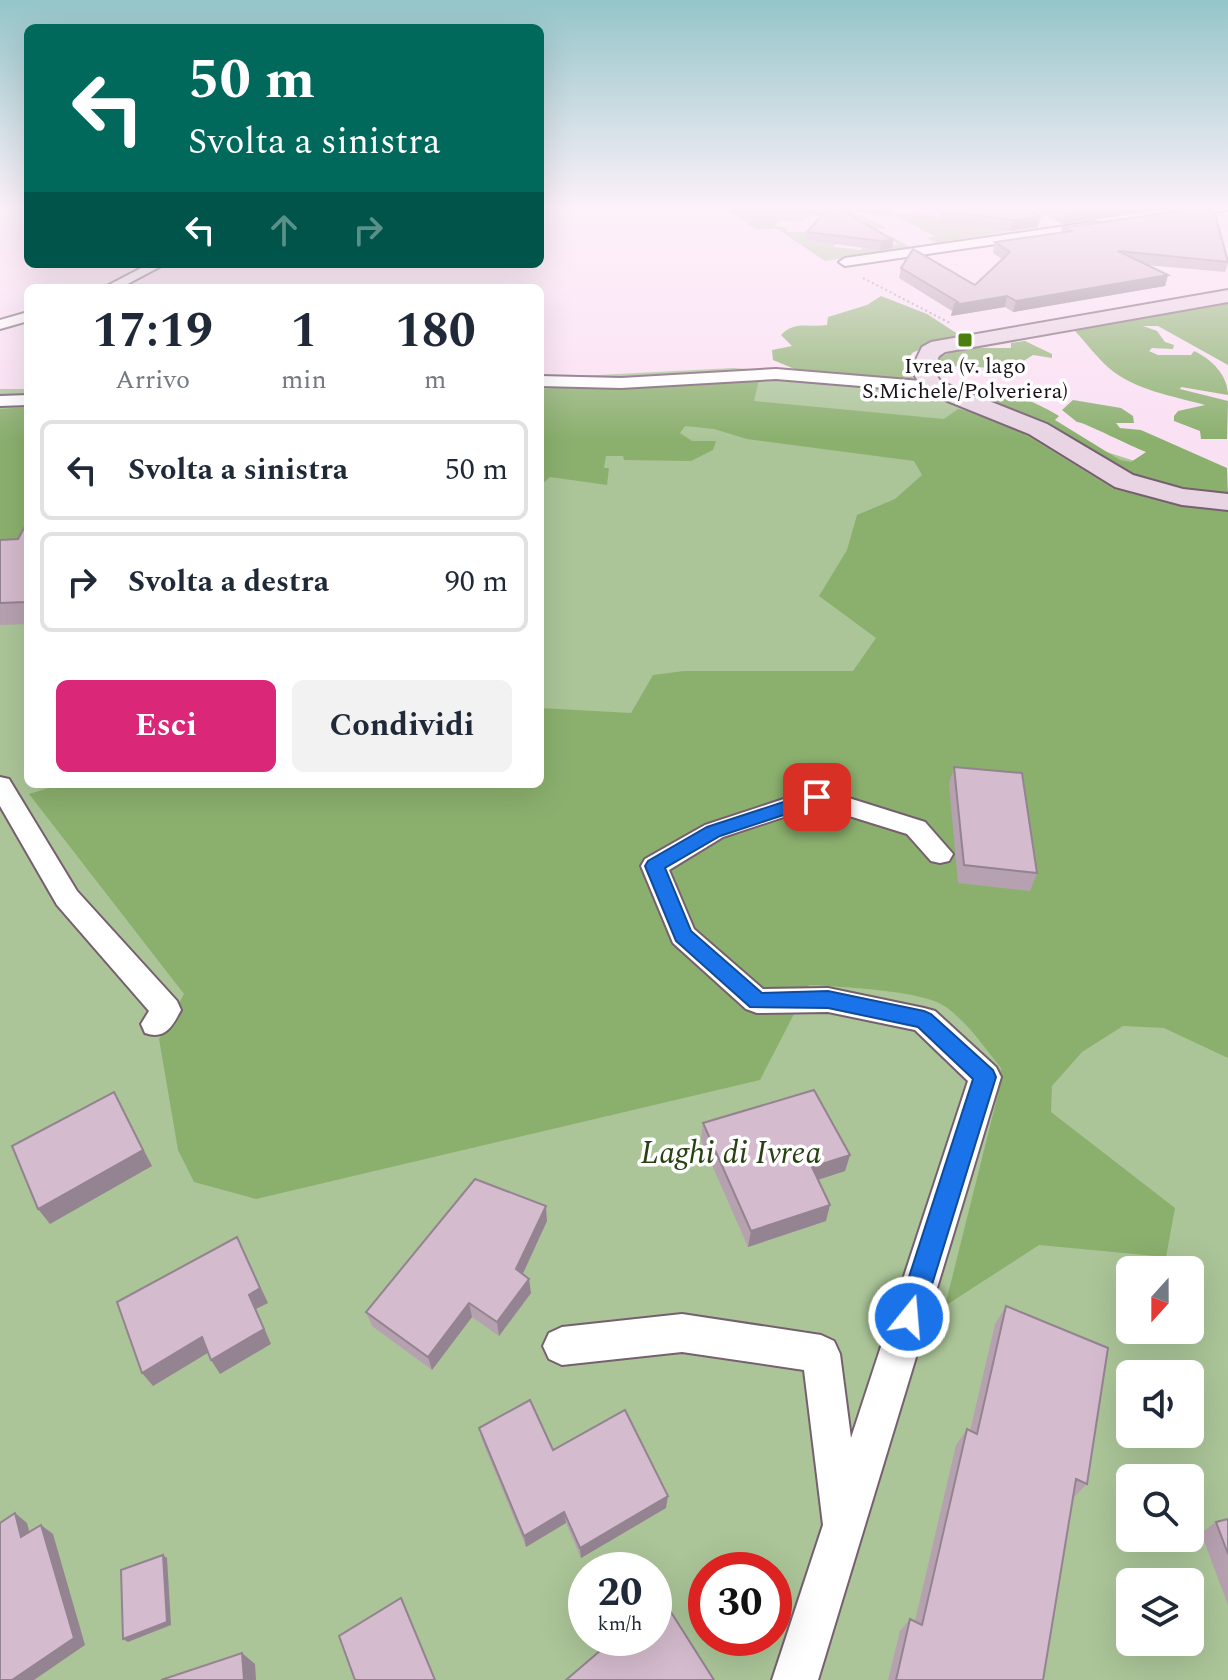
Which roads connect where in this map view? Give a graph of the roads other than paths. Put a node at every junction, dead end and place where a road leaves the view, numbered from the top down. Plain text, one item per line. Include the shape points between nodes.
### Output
1 (1228, 296) edge
2 (24, 317) edge
3 (0, 325) edge
4 (544, 381) edge
5 (933, 387) junction
6 (24, 400) edge
7 (0, 401) edge
8 (1228, 502) edge
9 (0, 785) edge
10 (940, 854) dead end
11 (156, 1024) dead end
12 (562, 1346) dead end
13 (843, 1528) junction
14 (795, 1680) edge

1 - 5 main road via 939,347 930,352 922,370
2 - 3 street
4 - 5 street via 621,383 776,374
5 - 8 main road via 1038,429 1124,481 1182,497
6 - 7 street
9 - 11 street via 67,898 166,1010
10 - 13 street via 916,828 817,797 714,831 654,866 683,935 757,1001 828,1000 924,1020 985,1077
12 - 13 street via 682,1333 821,1354
13 - 14 street

